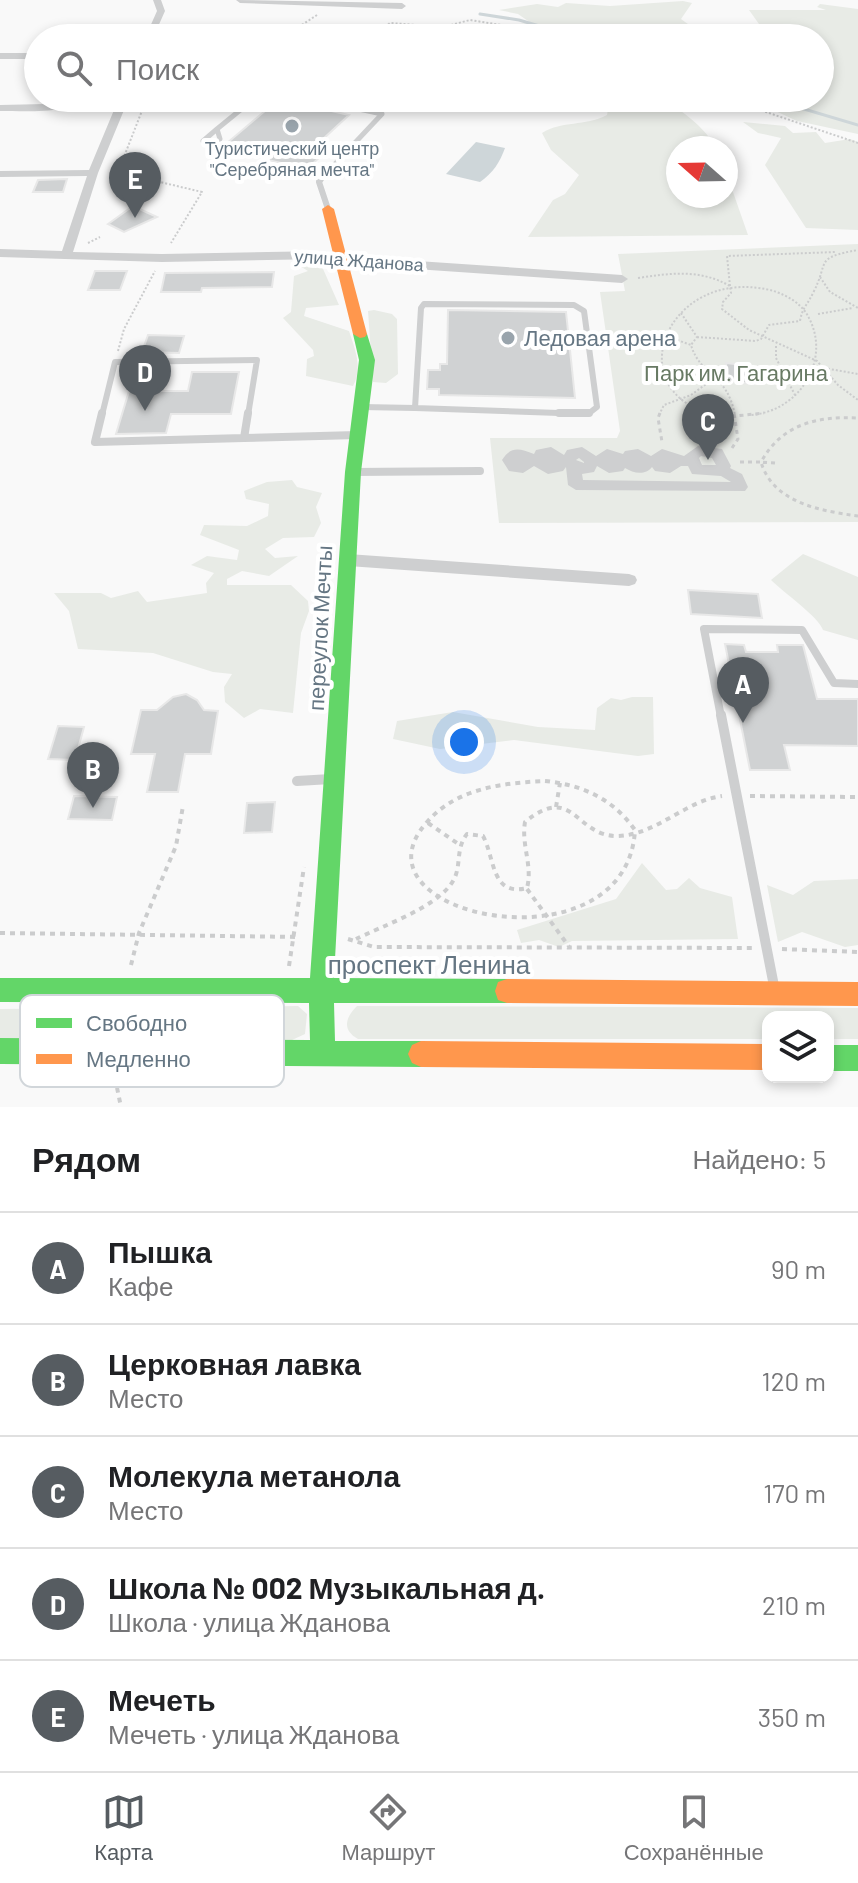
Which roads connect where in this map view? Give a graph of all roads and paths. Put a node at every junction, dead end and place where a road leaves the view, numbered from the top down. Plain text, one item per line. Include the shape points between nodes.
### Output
1 (157, 0) edge
2 (240, 0) edge
3 (403, 3) edge
4 (329, 5) junction
5 (155, 24) edge
6 (302, 24) edge
7 (455, 24) edge
8 (495, 24) edge
9 (0, 56) edge
10 (24, 56) edge
11 (0, 108) edge
12 (24, 108) edge
13 (118, 112) edge
14 (142, 112) edge
15 (238, 112) edge
16 (373, 112) edge
17 (766, 112) edge
18 (217, 129) dead end
19 (858, 143) edge
20 (93, 173) junction
21 (0, 174) edge
22 (328, 209) joint
23 (858, 250) edge
24 (844, 251) junction
25 (0, 253) edge
26 (67, 253) junction
27 (162, 258) junction
28 (342, 260) junction
29 (819, 273) junction
30 (622, 279) joint
31 (730, 286) junction
32 (807, 302) junction
33 (857, 308) edge
34 (681, 313) junction
35 (666, 336) junction
36 (764, 336) junction
37 (697, 337) junction
38 (654, 341) junction
39 (663, 343) junction
40 (775, 344) junction
41 (691, 345) junction
42 (826, 358) dead end
43 (115, 362) junction
44 (824, 369) junction
45 (858, 374) edge
46 (714, 378) junction
47 (816, 379) dead end
48 (678, 397) junction
49 (796, 397) junction
50 (858, 400) edge
51 (361, 407) junction
52 (415, 408) junction
53 (735, 417) junction
54 (858, 418) edge
55 (358, 435) junction
56 (244, 439) junction
57 (667, 460) junction
58 (721, 461) junction
59 (761, 462) junction
60 (567, 463) junction
61 (775, 463) dead end
62 (485, 466) joint
63 (353, 472) junction
64 (858, 516) edge
65 (348, 560) junction
66 (629, 580) dead end
67 (858, 684) edge
68 (335, 778) junction
69 (297, 781) dead end
70 (560, 782) junction
71 (737, 796) junction
72 (858, 797) edge
73 (183, 806) dead end
74 (556, 807) junction
75 (427, 822) junction
76 (635, 830) junction
77 (457, 843) junction
78 (527, 888) junction
79 (436, 897) junction
80 (545, 916) junction
81 (0, 933) edge
82 (139, 933) junction
83 (324, 939) junction
84 (356, 939) junction
85 (570, 948) junction
86 (767, 948) junction
87 (858, 952) edge
88 (124, 989) junction
89 (0, 990) edge
90 (321, 991) junction
91 (775, 991) junction
92 (858, 994) edge
93 (284, 1054) edge
94 (323, 1055) junction
95 (762, 1057) edge
96 (834, 1058) edge
97 (858, 1058) edge
98 (117, 1087) edge
99 (121, 1107) edge

1 - 5 street via 161,11
2 - 4 street
3 - 4 street
4 - 6 path
7 - 8 path
9 - 10 street
11 - 12 street
13 - 20 street
14 - 27 path via 118,172 202,192
15 - 18 lane
16 - 22 lane via 382,114 319,182
17 - 19 path
20 - 21 street
20 - 26 street
22 - 28 main road, переулок Мечты
23 - 24 path
24 - 29 path via 823,262
24 - 31 path via 727,256
25 - 26 street, улица Жданова
26 - 27 street, улица Жданова
27 - 28 street, улица Жданова via 324,255
27 - 43 path via 124,329
28 - 30 street, улица Жданова
28 - 51 main road, переулок Мечты via 367,360
29 - 32 path
29 - 33 path via 830,292
30 - 31 path via 684,272
31 - 32 path via 782,289
31 - 34 path
31 - 36 path via 722,309
32 - 33 path via 818,314
32 - 36 path via 800,321 769,325
34 - 35 path
34 - 37 path
35 - 39 path
35 - 41 path
36 - 37 path via 745,342
36 - 40 path
37 - 41 path
38 - 38 path via 643,332 630,337 641,347
38 - 39 path
39 - 48 path via 661,369
40 - 44 path via 807,355
40 - 49 path via 776,358
41 - 46 path via 696,361
42 - 44 path
43 - 56 lane via 257,360
43 - 56 lane via 95,442
44 - 45 path
44 - 50 path
46 - 48 path via 691,395
46 - 53 path via 723,383
47 - 49 path
48 - 53 path via 703,412
48 - 57 path via 664,405 658,418
49 - 53 path via 785,405
51 - 52 lane
51 - 55 main road, переулок Мечты
52 - 52 lane via 424,304 574,305 584,311 594,411
53 - 58 path via 736,444
54 - 59 path via 838,416 784,431
55 - 56 lane
55 - 63 main road, переулок Мечты
57 - 58 street via 698,451
57 - 58 street via 703,472
57 - 60 street via 638,454 624,461 607,454 589,468
58 - 59 path
58 - 60 street via 740,487 576,485
59 - 61 path
59 - 64 path via 771,484 784,493 815,507
60 - 62 street via 551,452 534,460 517,453
62 - 63 lane
63 - 65 main road, переулок Мечты
65 - 66 street
65 - 68 main road, переулок Мечты
67 - 71 lane via 834,683 802,630 704,629
68 - 69 lane
68 - 83 main road, переулок Мечты
70 - 74 path
70 - 75 path via 508,783 472,791 443,806
70 - 76 path via 614,804
71 - 72 path
71 - 76 path via 690,802 662,822
71 - 86 lane
73 - 82 path via 176,846
74 - 76 path via 609,835
74 - 78 path via 543,808 525,822
75 - 77 path
75 - 79 path via 414,843 412,860 420,881
76 - 80 path via 631,863 609,891
77 - 78 path via 467,834 483,836 495,877 511,890
77 - 79 path via 453,881
78 - 80 path
79 - 80 path via 465,911
79 - 84 path
80 - 85 path
81 - 82 path
82 - 83 path
82 - 88 path
83 - 84 path
83 - 90 main road, переулок Мечты
84 - 85 path via 374,947
85 - 86 path
86 - 87 path
86 - 91 lane
88 - 89 main road, проспект Ленина
88 - 90 main road, проспект Ленина
90 - 91 main road, проспект Ленина
90 - 94 main road, переулок Мечты
91 - 92 main road, проспект Ленина
93 - 94 main road
94 - 95 main road
96 - 97 main road
98 - 99 path

